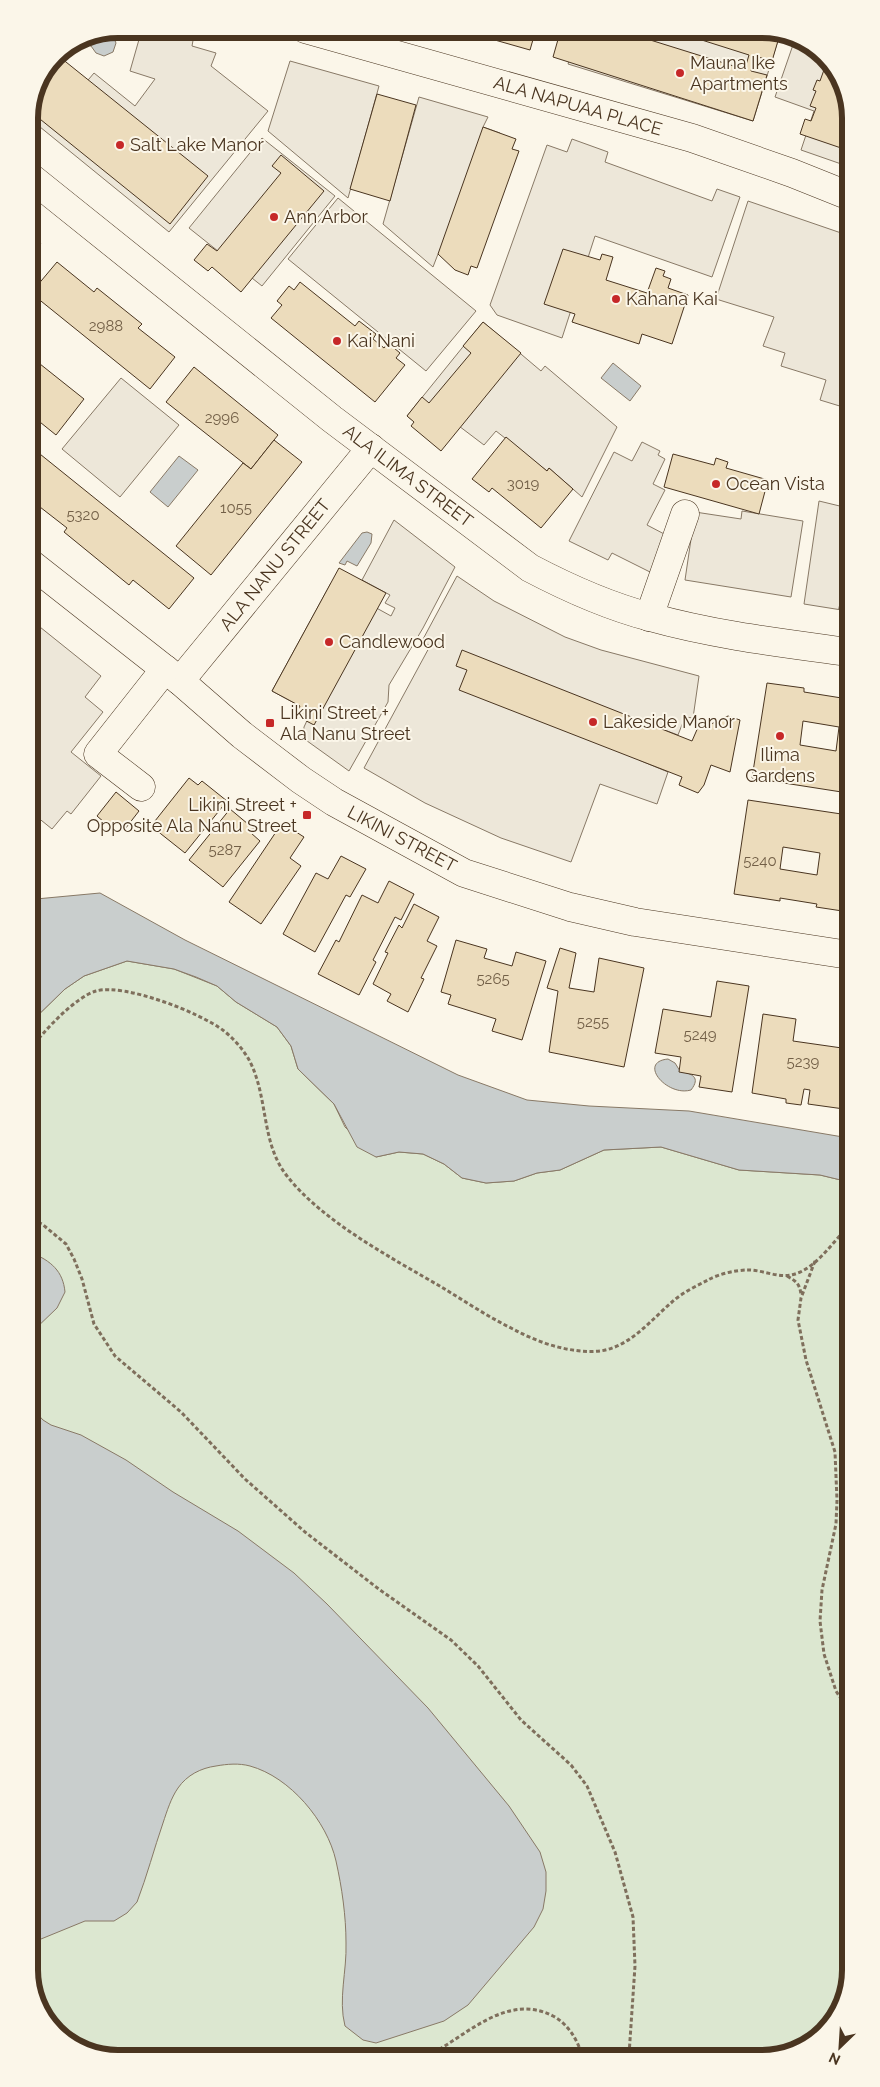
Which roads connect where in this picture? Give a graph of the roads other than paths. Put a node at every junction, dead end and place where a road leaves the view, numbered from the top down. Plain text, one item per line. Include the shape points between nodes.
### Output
1 (337, 38) edge
2 (38, 183) edge
3 (842, 193) edge
4 (371, 448) junction
5 (685, 514) dead end
6 (38, 569) edge
7 (649, 617) junction
8 (842, 651) edge
9 (172, 675) junction
10 (141, 787) dead end
11 (842, 954) edge

1 - 3 street, ALA NAPUAA PLACE via 692,138
2 - 4 street, ALA ILIMA STREET
4 - 7 street, ALA ILIMA STREET via 530,568 566,586
4 - 9 street, ALA NANU STREET
5 - 7 street
6 - 9 street, LIKINI STREET
7 - 8 street, ALA ILIMA STREET via 729,634
9 - 10 street, ALA NANU STREET via 98,754
9 - 11 street, LIKINI STREET via 242,735 334,802 464,873 570,907 635,922

